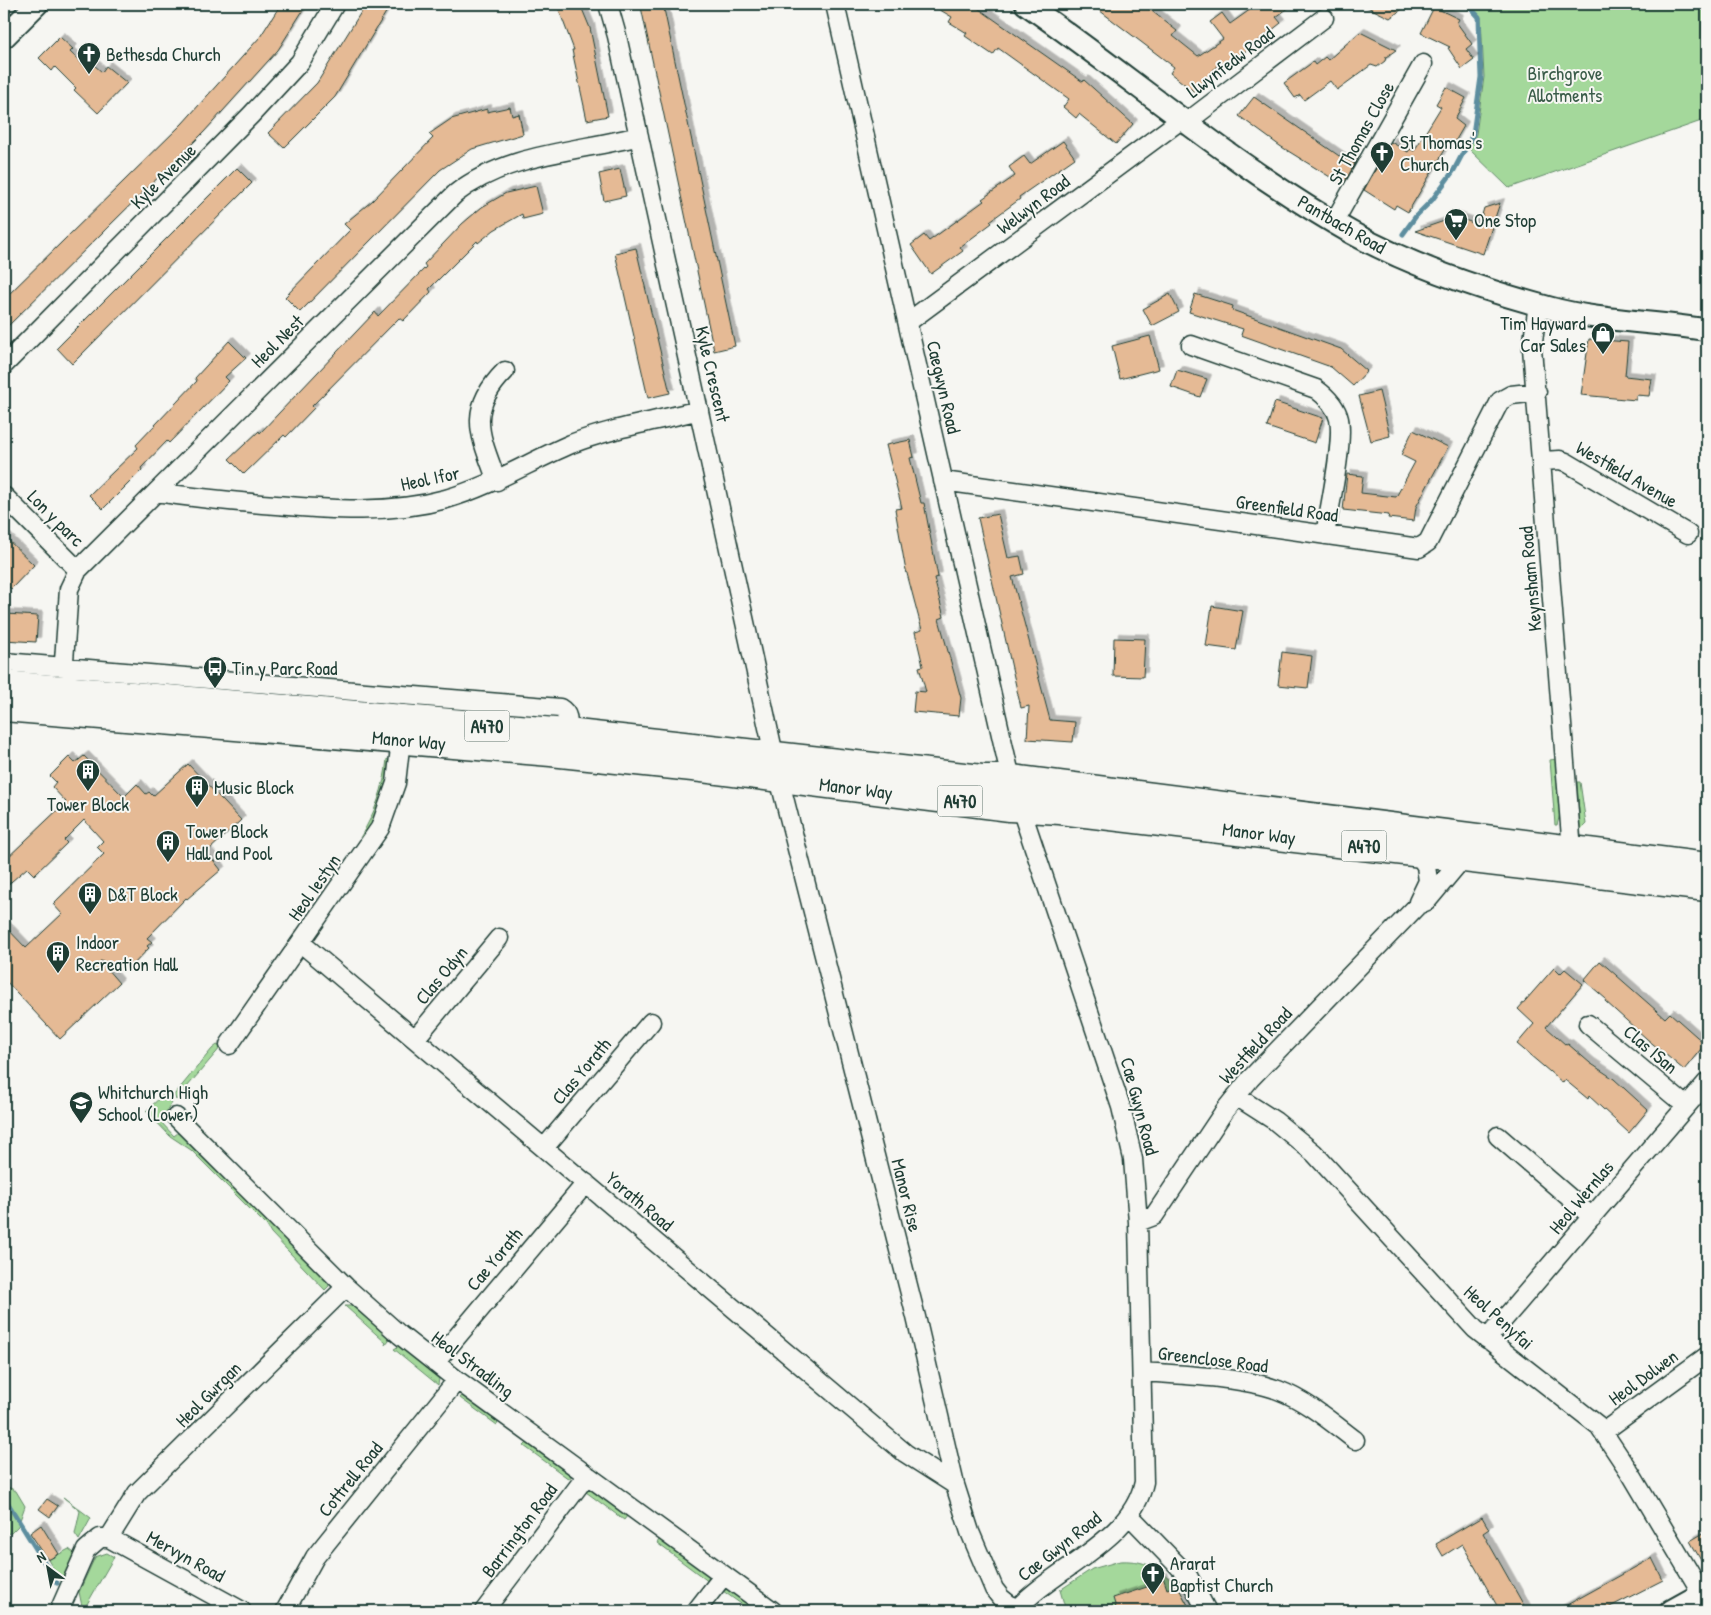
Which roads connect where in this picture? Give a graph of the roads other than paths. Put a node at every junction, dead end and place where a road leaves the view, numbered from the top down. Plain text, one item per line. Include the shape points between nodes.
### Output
1 (37, 4) edge
2 (335, 4) edge
3 (608, 4) edge
4 (835, 4) edge
5 (1034, 6) edge
6 (1324, 18) dead end
7 (4, 37) edge
8 (1423, 64) dead end
9 (1184, 121) junction
10 (639, 136) junction
11 (1334, 222) junction
12 (1538, 304) junction
13 (908, 322) junction
14 (1707, 330) edge
15 (1191, 345) dead end
16 (4, 365) edge
17 (505, 371) dead end
18 (1537, 392) junction
19 (699, 410) junction
20 (1542, 461) junction
21 (497, 481) junction
22 (944, 481) junction
23 (156, 492) junction
24 (4, 496) edge
25 (1688, 534) dead end
26 (1325, 535) junction
27 (78, 570) junction
28 (4, 662) edge
29 (62, 678) junction
30 (4, 685) edge
31 (4, 707) edge
32 (401, 740) junction
33 (776, 766) junction
34 (1011, 779) junction
35 (1021, 808) junction
36 (1572, 850) junction
37 (1418, 852) junction
38 (1463, 858) junction
39 (1707, 867) edge
40 (1707, 886) edge
41 (1418, 905) junction
42 (499, 938) dead end
43 (301, 943) junction
44 (651, 1022) dead end
45 (1588, 1024) dead end
46 (415, 1038) junction
47 (229, 1045) dead end
48 (1707, 1082) edge
49 (1236, 1096) junction
50 (1686, 1106) junction
51 (176, 1118) dead end
52 (1498, 1136) dead end
53 (544, 1148) junction
54 (586, 1183) junction
55 (1592, 1217) junction
56 (1138, 1222) junction
57 (346, 1287) junction
58 (1487, 1339) junction
59 (1707, 1356) edge
60 (435, 1363) junction
61 (1142, 1372) junction
62 (457, 1380) junction
63 (1603, 1432) junction
64 (1354, 1440) dead end
65 (587, 1475) junction
66 (955, 1485) junction
67 (1130, 1516) junction
68 (109, 1538) junction
69 (724, 1575) junction
70 (1706, 1596) edge
71 (58, 1611) edge
72 (242, 1611) edge
73 (285, 1611) edge
74 (484, 1611) edge
75 (696, 1611) edge
76 (773, 1611) edge
77 (1015, 1611) edge
78 (1207, 1611) edge
79 (1671, 1611) edge

1 - 7 street
2 - 16 street, Kyle Avenue via 300,62 239,129
3 - 10 street, Kyle Crescent
4 - 13 street, Caegwyn Road
5 - 9 street, Pantbach Road
6 - 9 street, Llwynfedw Road
8 - 11 street, St Thomas Close
9 - 11 street, Pantbach Road
9 - 13 street, Welwyn Road
10 - 19 street, Kyle Crescent
10 - 23 street, Heol Nest via 502,166 470,182
11 - 12 street, Pantbach Road via 1400,256
12 - 14 street, Pantbach Road via 1573,313
12 - 18 street, Keynsham Road via 1532,348
13 - 22 street, Caegwyn Road
15 - 26 street via 1316,388 1331,402 1339,420 1339,441
17 - 21 street via 483,399 479,417 481,434
18 - 20 street, Keynsham Road
18 - 26 street, Greenfield Road via 1511,395 1500,402 1425,545 1419,548
19 - 21 street, Heol Ifor via 590,437
19 - 33 street, Kyle Crescent
20 - 25 street, Westfield Avenue via 1566,462
20 - 36 street, Keynsham Road
21 - 23 street, Heol Ifor via 445,499 411,506 365,509 318,509
22 - 26 street, Greenfield Road
22 - 34 street, Caegwyn Road
23 - 27 street, Heol Nest
24 - 27 street, Lon y parc
27 - 29 street, Heol Nest via 69,589
28 - 29 street, Manor Way
29 - 30 highway, Manor Way / A470
29 - 33 highway, Manor Way / A470 via 567,732
31 - 32 highway, Manor Way / A470
32 - 33 highway, Manor Way / A470
32 - 43 street, Heol Iestyn via 396,783 380,828
33 - 34 highway, Manor Way / A470
33 - 35 highway, Manor Way / A470
33 - 66 street, Manor Rise via 916,1317
34 - 35 street, Cae Gwyn Road
34 - 36 highway, Manor Way / A470
35 - 37 highway, Manor Way / A470
35 - 56 street, Cae Gwyn Road via 1128,1133 1134,1159
36 - 39 highway, Manor Way / A470
37 - 38 highway, Manor Way / A470
37 - 41 street, Westfield Road via 1426,866 1428,881
38 - 40 highway, Manor Way / A470
38 - 41 street, Westfield Road via 1427,901
41 - 49 street, Westfield Road
42 - 46 street, Clas Odyn
43 - 46 street, Yorath Road
43 - 47 street, Heol Iestyn
44 - 53 street, Clas Yorath
45 - 50 street, Clas ISan
46 - 53 street, Yorath Road
48 - 50 street, Heol Wernlas
49 - 56 street, Westfield Road via 1154,1216
49 - 58 street, Heol Penyfai via 1282,1126 1314,1153 1464,1318
50 - 55 street, Heol Wernlas
51 - 57 street, Heol Stradling
52 - 55 street
53 - 54 street, Yorath Road
54 - 60 street, Cae Yorath
54 - 66 street, Yorath Road via 905,1453
55 - 58 street, Heol Wernlas
56 - 61 street, Cae Gwyn Road
57 - 60 street, Heol Stradling
57 - 68 street, Heol Gwrgan via 137,1493
58 - 63 street, Heol Penyfai via 1591,1418
59 - 63 street, Heol Dolwen
60 - 62 street, Heol Stradling
61 - 64 street, Greenclose Road via 1235,1381 1277,1389 1308,1404
61 - 67 street, Cae Gwyn Road via 1144,1482 1141,1496
62 - 65 street, Heol Stradling
62 - 73 street, Cottrell Road via 315,1557
63 - 70 street, Heol Penyfai
65 - 69 street, Heol Stradling
65 - 74 street, Barrington Road
66 - 77 street, Manor Rise via 988,1575 1001,1598
67 - 77 street, Cae Gwyn Road
67 - 78 street, Cae Gwyn Road via 1188,1576
68 - 71 street via 100,1538 86,1550
68 - 72 street, Mervyn Road
69 - 75 street
69 - 76 street, Heol Stradling
70 - 79 street

